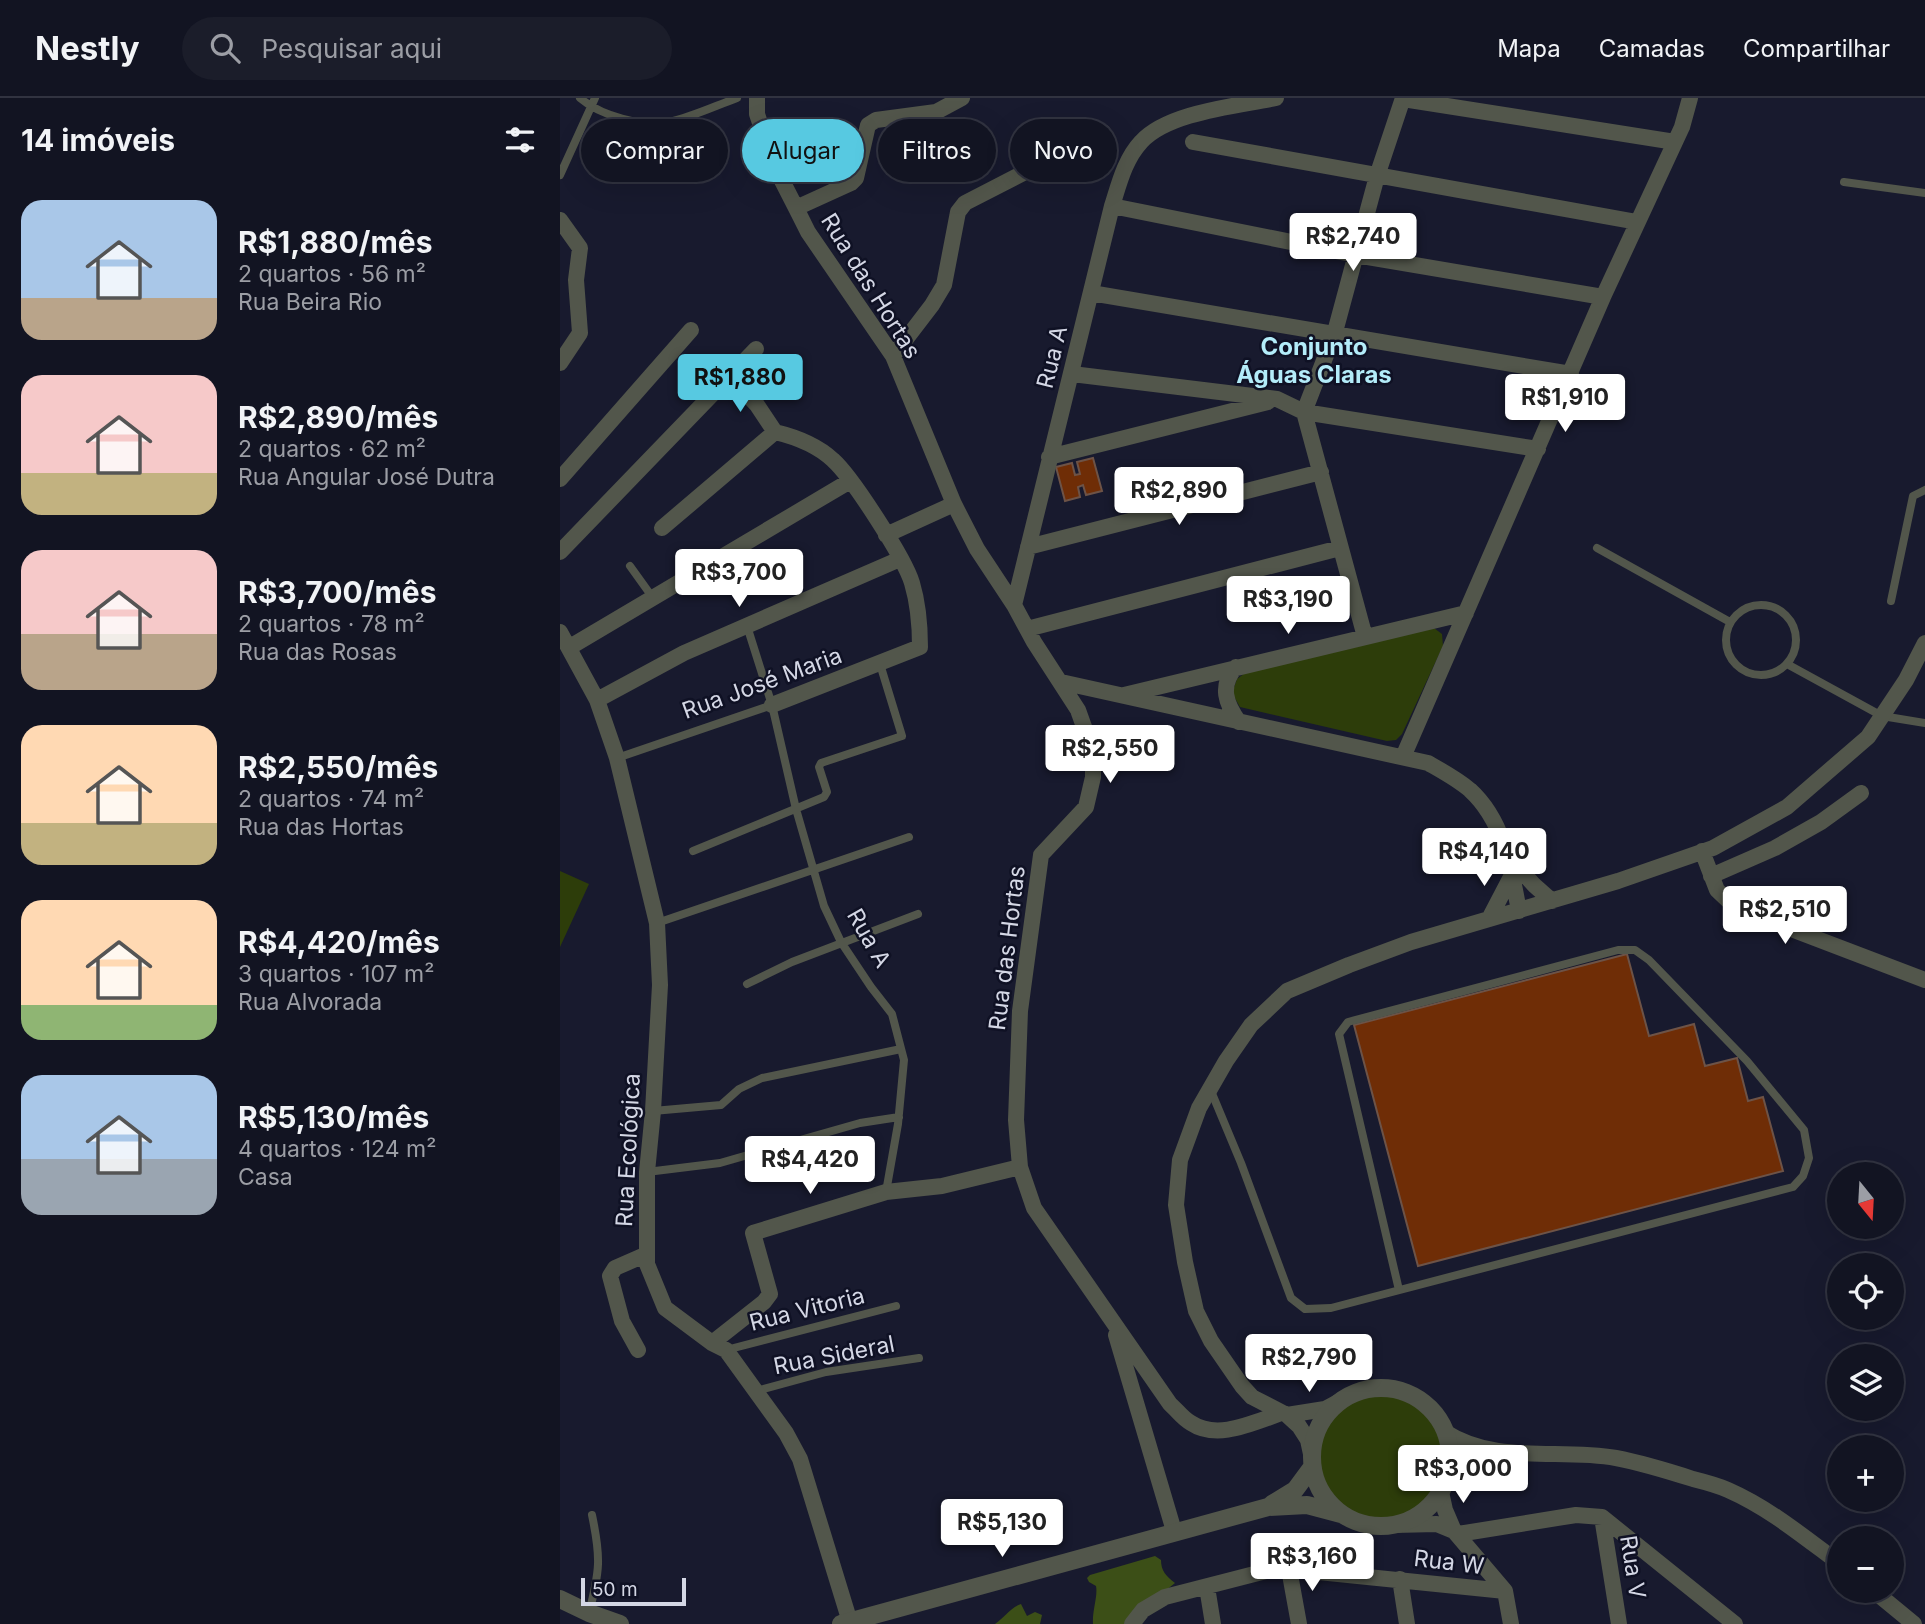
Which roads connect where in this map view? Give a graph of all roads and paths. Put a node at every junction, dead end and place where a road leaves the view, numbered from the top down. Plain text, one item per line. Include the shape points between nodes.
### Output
1 (580, 98) edge
2 (595, 98) edge
3 (737, 98) edge
4 (757, 98) edge
5 (962, 98) edge
6 (1276, 98) edge
7 (1403, 98) edge
8 (1690, 98) edge
9 (591, 107) junction
10 (1193, 142) dead end
11 (1675, 142) junction
12 (560, 175) edge
13 (1377, 176) junction
14 (1010, 180) edge
15 (1844, 182) dead end
16 (1925, 193) edge
17 (1112, 206) junction
18 (796, 208) junction
19 (560, 220) edge
20 (1637, 222) junction
21 (1356, 255) junction
22 (1091, 293) junction
23 (1603, 297) junction
24 (691, 330) dead end
25 (1335, 332) junction
26 (756, 349) dead end
27 (893, 356) junction
28 (560, 363) edge
29 (1072, 374) junction
30 (1571, 374) junction
31 (730, 376) junction
32 (1277, 399) junction
33 (1304, 412) junction
34 (775, 432) junction
35 (1538, 449) junction
36 (1049, 457) junction
37 (1321, 472) junction
38 (560, 479) edge
39 (850, 481) junction
40 (1925, 490) edge
41 (954, 504) junction
42 (662, 528) dead end
43 (886, 535) junction
44 (1028, 547) junction
45 (1340, 548) junction
46 (1597, 548) dead end
47 (560, 552) edge
48 (900, 559) junction
49 (630, 566) dead end
50 (653, 598) junction
51 (1891, 601) dead end
52 (1014, 605) junction
53 (1466, 613) junction
54 (1730, 622) junction
55 (747, 626) junction
56 (1027, 629) junction
57 (560, 632) edge
58 (1365, 637) junction
59 (1925, 643) edge
60 (570, 647) junction
61 (880, 664) junction
62 (1787, 664) junction
63 (1236, 667) junction
64 (1061, 682) junction
65 (1119, 696) junction
66 (597, 700) junction
67 (772, 705) junction
68 (1882, 716) junction
69 (1239, 722) junction
70 (1925, 723) edge
71 (1403, 757) junction
72 (618, 758) junction
73 (1861, 793) dead end
74 (796, 808) junction
75 (909, 837) dead end
76 (693, 851) dead end
77 (1702, 851) junction
78 (1509, 857) junction
79 (814, 870) junction
80 (1513, 873) junction
81 (1712, 876) junction
82 (1552, 901) junction
83 (1519, 911) junction
84 (918, 914) dead end
85 (1489, 919) junction
86 (657, 923) junction
87 (841, 942) junction
88 (1925, 980) edge
89 (747, 984) dead end
90 (901, 1049) junction
91 (1209, 1088) junction
92 (653, 1111) junction
93 (899, 1117) junction
94 (1020, 1167) junction
95 (647, 1172) junction
96 (886, 1192) junction
97 (647, 1254) junction
98 (1399, 1290) junction
99 (897, 1306) dead end
100 (1112, 1323) junction
101 (719, 1346) junction
102 (639, 1350) dead end
103 (919, 1358) dead end
104 (756, 1391) junction
105 (1340, 1401) junction
106 (1284, 1414) junction
107 (1445, 1432) junction
108 (1529, 1454) junction
109 (1311, 1460) junction
110 (1442, 1490) junction
111 (1268, 1507) junction
112 (1341, 1514) junction
113 (592, 1515) dead end
114 (1602, 1517) junction
115 (1394, 1525) junction
116 (1174, 1531) junction
117 (1456, 1533) junction
118 (1827, 1554) edge
119 (1289, 1569) junction
120 (1400, 1579) junction
121 (1206, 1587) junction
122 (1505, 1591) junction
123 (560, 1600) edge
124 (1889, 1603) edge
125 (589, 1613) junction
126 (1716, 1616) edge
127 (846, 1623) edge
128 (620, 1624) edge
129 (1132, 1624) edge
130 (1213, 1624) edge
131 (1299, 1624) edge
132 (1407, 1624) edge
133 (1511, 1624) edge
134 (1619, 1624) edge
135 (1735, 1624) edge
136 (1914, 1624) edge

1 - 9 lane
2 - 9 lane
3 - 9 lane via 668,122 633,121
4 - 18 street, Rua das Hortas via 757,114 774,165
5 - 18 street via 936,112 868,125 856,178
6 - 17 street, Rua A via 1185,117 1154,131 1133,152
7 - 11 street
7 - 13 street
8 - 11 street
9 - 12 lane
10 - 13 street
11 - 20 street
13 - 20 street
13 - 21 street
14 - 27 street via 965,203 958,212 944,285
15 - 16 lane
17 - 21 street
17 - 22 street, Rua A
18 - 27 street, Rua das Hortas
19 - 28 street via 580,248 576,281 580,333
20 - 23 street
21 - 23 street
21 - 25 street
22 - 25 street
22 - 29 street, Rua A
23 - 30 street
24 - 38 street
25 - 30 street
25 - 33 street
26 - 31 street
27 - 41 street, Rua das Hortas
29 - 32 street
29 - 36 street, Rua A
30 - 35 street
31 - 34 street
31 - 47 street
32 - 33 street
32 - 36 street
33 - 35 street
33 - 37 street
34 - 39 street via 811,445 833,460
34 - 42 street
35 - 53 street
36 - 44 street, Rua A
37 - 44 street
37 - 45 street
39 - 43 street
39 - 50 street
40 - 51 lane via 1913,496
41 - 43 street
41 - 52 street, Rua das Hortas
43 - 48 street
44 - 52 street, Rua A
45 - 56 street
45 - 58 street
46 - 54 lane
48 - 55 street
48 - 61 street, Rua José Maria via 912,581 920,647
49 - 50 lane
50 - 60 street
52 - 56 street, Rua das Hortas
53 - 58 street
53 - 71 street
54 - 62 lane via 1726,648 1740,668 1765,675
54 - 62 lane via 1741,610 1758,604 1782,611 1796,632 1795,649
55 - 66 street via 684,653
55 - 67 lane, Rua A
56 - 64 street, Rua das Hortas
57 - 60 street, Rua Ecológica
58 - 63 street
59 - 68 street
60 - 66 street, Rua Ecológica
61 - 67 street, Rua José Maria
61 - 74 lane via 902,736 821,763 827,795
62 - 68 lane
63 - 65 street
63 - 69 street via 1226,687 1227,704
64 - 65 street
64 - 94 street, Rua das Hortas via 1078,710 1093,752 1093,777 1086,807 1041,855 1020,1011 1016,1120
65 - 69 street
66 - 72 street, Rua Ecológica
67 - 72 lane, Rua José Maria
67 - 74 lane, Rua A
68 - 70 lane
68 - 77 street via 1868,737 1787,807
69 - 71 street
71 - 78 street via 1428,763 1471,791 1495,824
72 - 86 street, Rua Ecológica
73 - 81 street via 1775,848
74 - 76 lane
74 - 79 lane, Rua A
75 - 79 lane
77 - 81 street
77 - 82 street
78 - 80 street
78 - 82 street
79 - 86 lane
79 - 87 lane, Rua A
80 - 83 street
80 - 85 street
81 - 88 street via 1717,890 1736,908
82 - 83 street
83 - 85 street
84 - 87 lane
85 - 91 street via 1411,942 1287,991 1251,1025
86 - 92 street, Rua Ecológica via 660,985
87 - 89 lane
87 - 90 lane, Rua A via 892,1014
90 - 92 lane via 762,1078 721,1105
90 - 93 lane, Rua A
91 - 98 lane via 1291,1298 1305,1309 1331,1308
91 - 106 street via 1180,1160 1176,1205 1196,1311 1242,1386
92 - 95 street, Rua Ecológica
93 - 95 lane via 860,1123 720,1163
93 - 96 lane, Rua A
94 - 96 street via 942,1186
94 - 100 street, Rua das Hortas via 1034,1208
95 - 97 street, Rua Ecológica
96 - 101 street via 753,1233 769,1294
97 - 101 street, Rua Ecológica via 665,1308
97 - 102 street via 611,1271 610,1276 622,1321
98 - 98 lane via 1793,1187 1809,1158 1804,1130 1747,1060 1635,950 1618,950 1348,1022 1339,1034
99 - 101 lane, Rua Vitoria
100 - 106 street, Rua das Hortas via 1170,1404 1191,1423 1211,1432
100 - 116 street
101 - 104 street, Rua Ecológica
103 - 104 lane, Rua Sideral via 825,1372
104 - 127 street, Rua Ecológica via 800,1459
105 - 106 street, Rua das Hortas via 1325,1409
105 - 107 street via 1380,1388 1400,1391 1435,1414
105 - 109 street via 1315,1434
106 - 109 street via 1305,1432
107 - 108 street via 1472,1446
107 - 110 street via 1450,1450
108 - 110 street via 1461,1472
108 - 118 street via 1613,1457 1728,1490 1789,1525
109 - 111 street via 1295,1490
109 - 112 street via 1317,1485
110 - 115 street via 1420,1513
110 - 117 street via 1448,1521
111 - 112 street via 1307,1505
111 - 116 street
112 - 115 street via 1366,1525
113 - 125 lane via 599,1564
114 - 117 street via 1576,1515
114 - 126 street
114 - 134 street, Rua V
115 - 117 street via 1437,1524
116 - 127 street
117 - 122 street
119 - 120 street, Rua W
119 - 121 street, Rua W
119 - 131 street
120 - 122 street, Rua W
120 - 132 street
121 - 129 street, Rua W via 1166,1597 1143,1610
121 - 130 street
122 - 133 street
123 - 125 street
124 - 136 street
125 - 128 street
126 - 135 street

